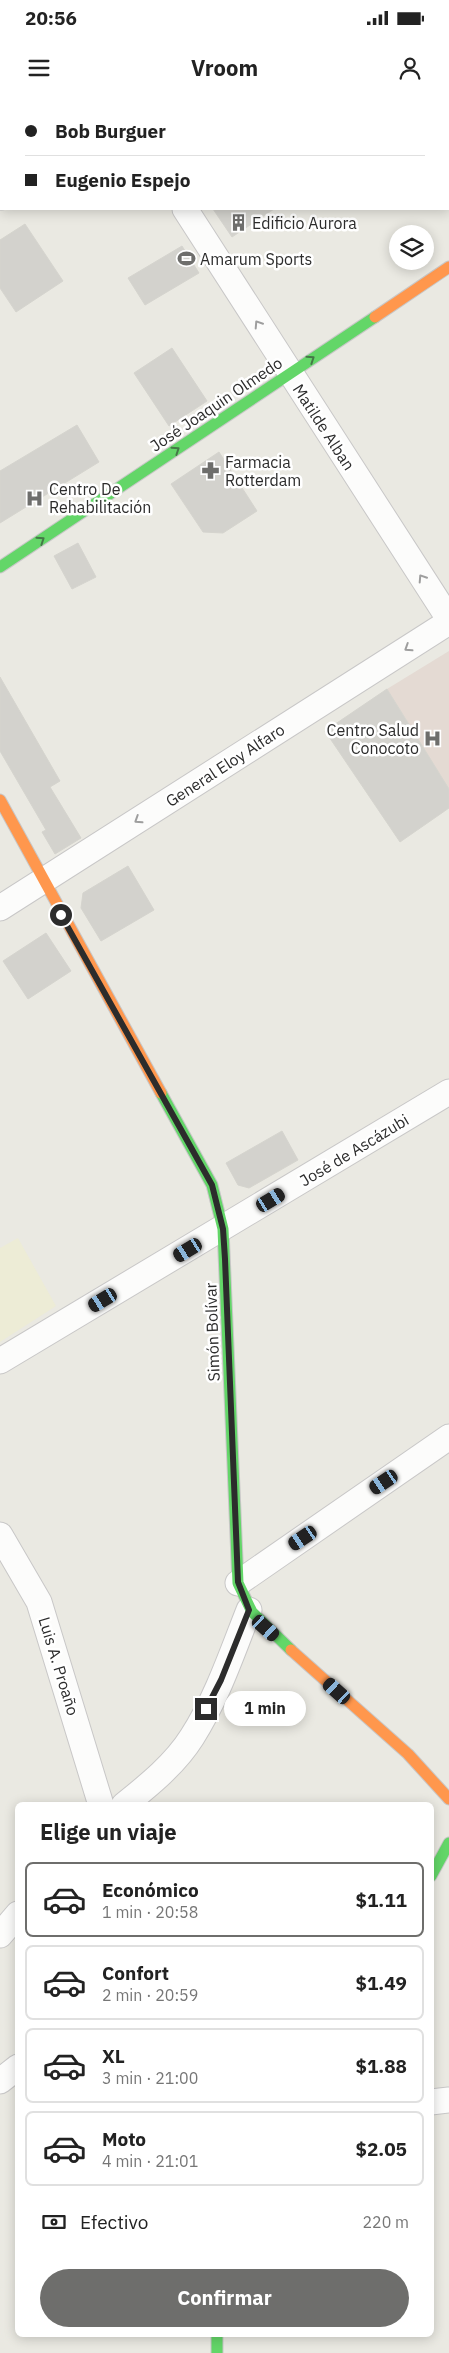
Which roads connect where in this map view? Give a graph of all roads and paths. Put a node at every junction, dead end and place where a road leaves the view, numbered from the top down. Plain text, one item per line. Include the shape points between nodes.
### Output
1 (186, 210) edge
2 (449, 267) edge
3 (290, 374) junction
4 (0, 567) edge
5 (449, 620) edge
6 (0, 800) edge
7 (42, 881) junction
8 (0, 908) edge
9 (449, 1092) edge
10 (223, 1229) junction
11 (0, 1361) edge
12 (449, 1437) edge
13 (0, 1535) edge
14 (238, 1582) junction
15 (249, 1610) junction
16 (449, 1800) edge
17 (100, 1802) edge
18 (128, 1802) edge
19 (449, 1844) edge
20 (434, 1871) edge
21 (15, 1918) edge
22 (0, 1935) edge
23 (15, 2069) edge
24 (0, 2081) edge
25 (449, 2100) edge
26 (434, 2102) edge
27 (217, 2337) edge
28 (217, 2353) edge

3 -> 1 street, Matilde Alban
3 -> 2 street, José Joaquin Olmedo
4 -> 3 street, José Joaquin Olmedo
5 -> 3 street, Matilde Alban
5 -> 7 street, General Eloy Alfaro
6 - 7 street, Simón Bolívar
7 - 8 street, General Eloy Alfaro
7 - 10 street, Simón Bolívar via 212,1185
9 - 10 street, José de Ascázubi
10 - 11 street, José de Ascázubi
10 - 14 street, Simón Bolívar
12 - 14 street
13 - 17 street, Luis A. Proaño via 39,1602
14 - 15 street, Simón Bolívar
15 - 16 street, Simón Bolívar via 408,1754
15 - 18 street via 221,1680 192,1738 156,1780
19 - 20 street
21 - 22 street
23 - 24 street
25 - 26 street
27 - 28 street

